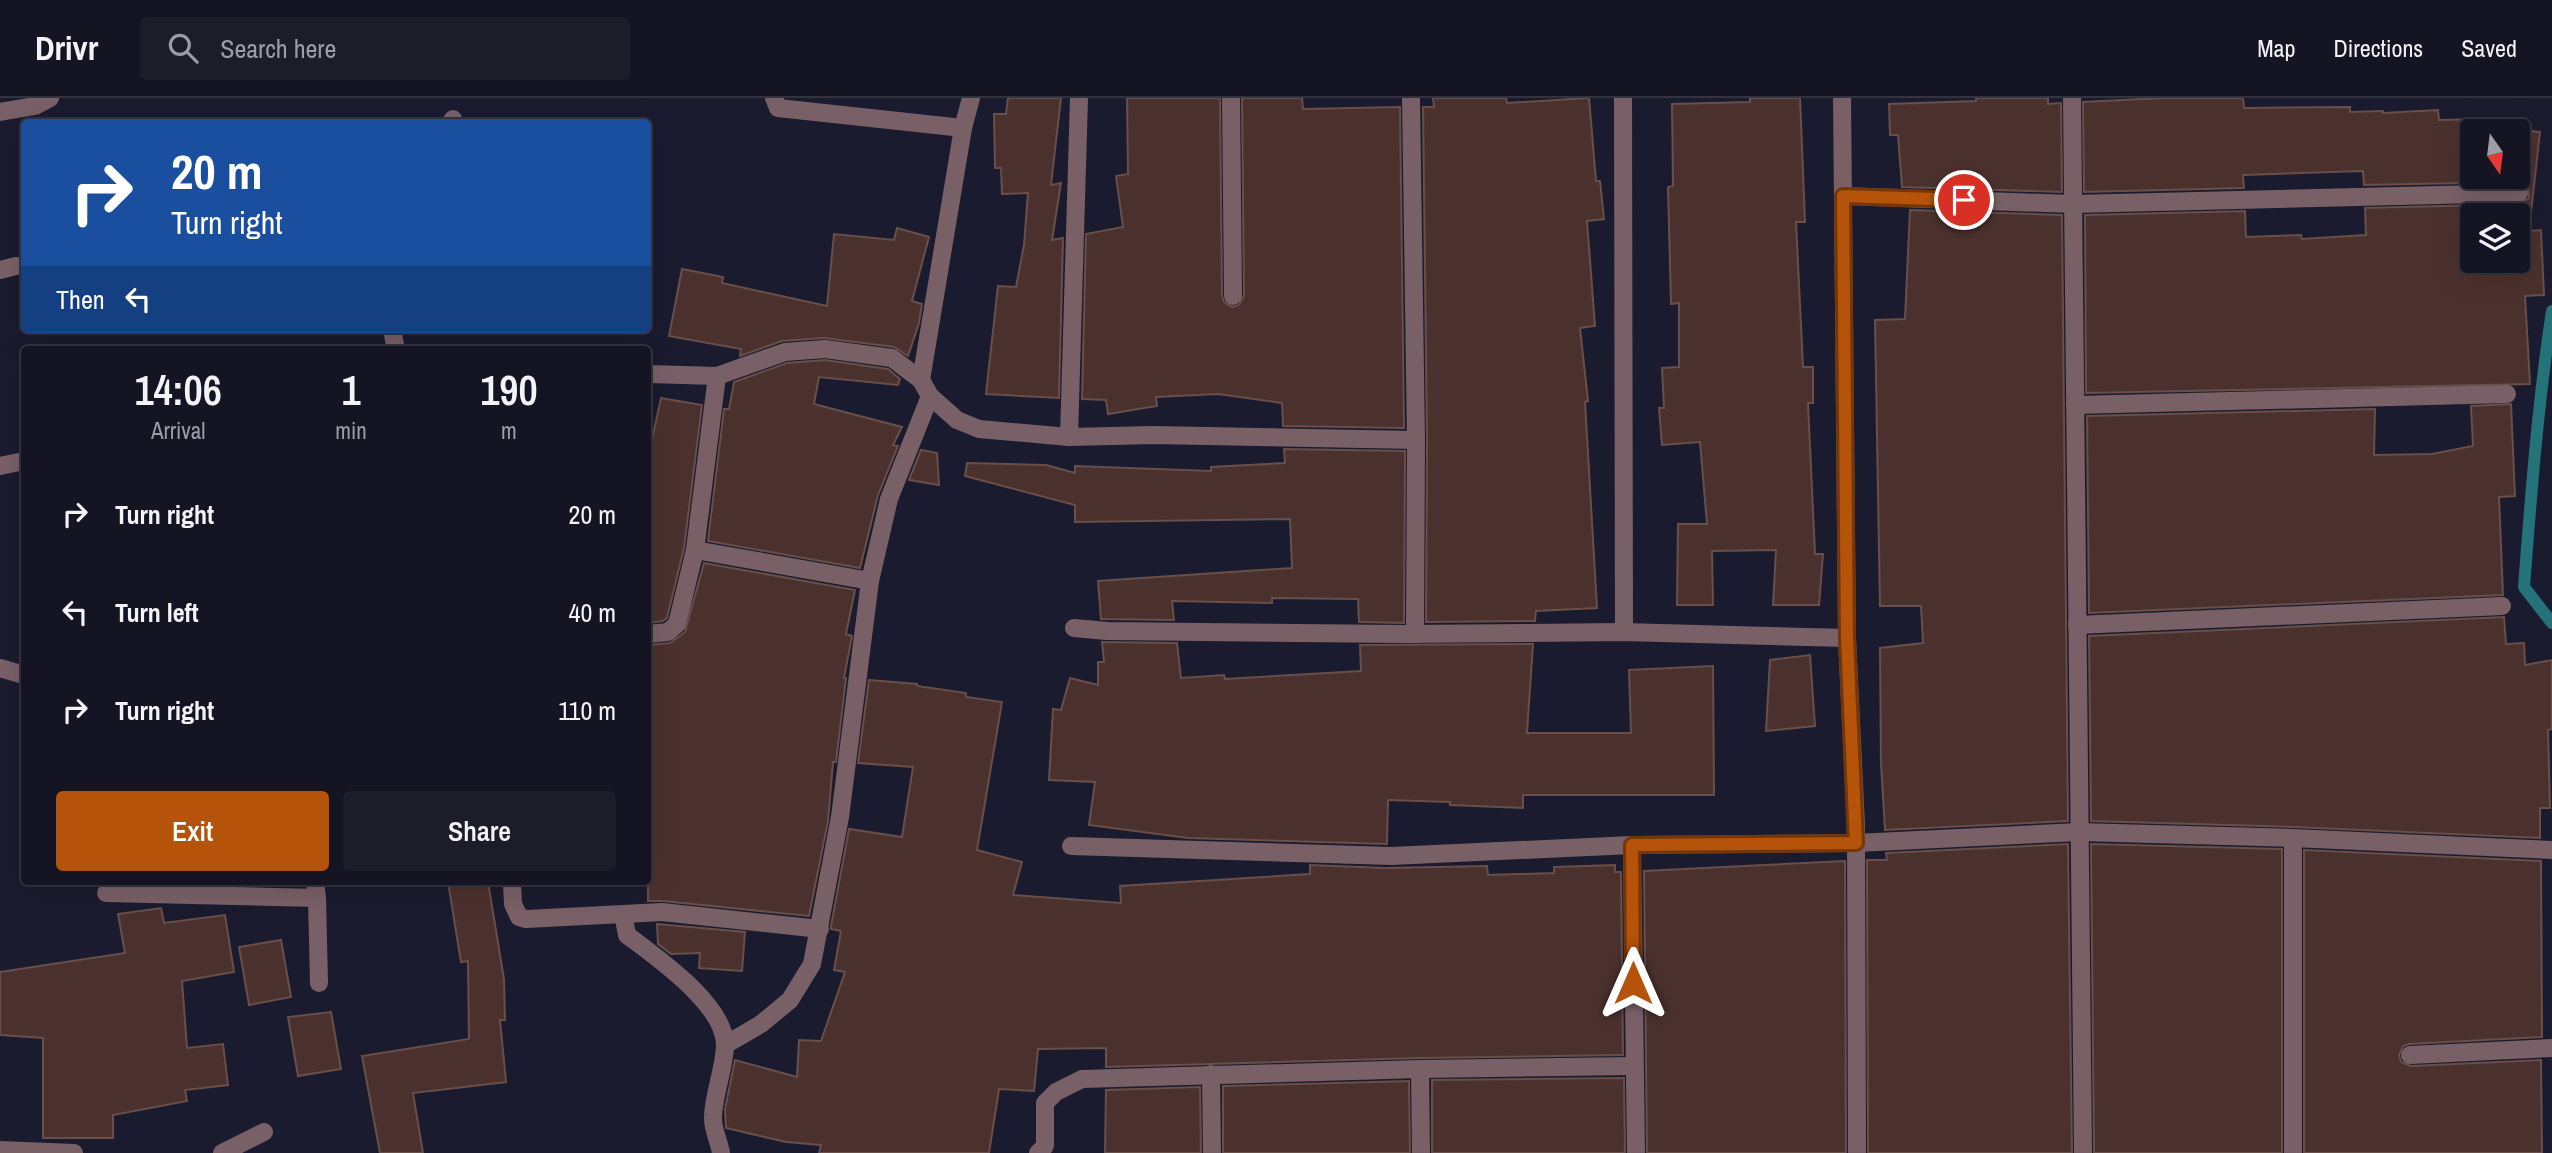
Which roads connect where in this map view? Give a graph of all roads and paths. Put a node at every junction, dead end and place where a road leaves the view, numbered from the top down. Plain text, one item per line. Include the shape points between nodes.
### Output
1 (50, 98) edge
2 (774, 98) edge
3 (971, 98) edge
4 (1079, 98) edge
5 (1231, 98) edge
6 (1411, 98) edge
7 (1623, 98) edge
8 (1842, 98) edge
9 (2072, 98) edge
10 (0, 112) edge
11 (963, 128) junction
12 (2519, 193) dead end
13 (1843, 196) junction
14 (2073, 204) junction
15 (1233, 296) dead end
16 (651, 374) edge
17 (718, 376) junction
18 (926, 388) junction
19 (2507, 394) dead end
20 (2075, 405) junction
21 (1069, 437) junction
22 (1416, 439) junction
23 (21, 462) edge
24 (0, 466) edge
25 (695, 550) junction
26 (870, 581) junction
27 (2502, 606) dead end
28 (2077, 625) junction
29 (1074, 628) dead end
30 (1624, 632) junction
31 (651, 634) edge
32 (1415, 634) junction
33 (1847, 638) junction
34 (0, 668) edge
35 (21, 674) edge
36 (2079, 832) junction
37 (2293, 838) junction
38 (1856, 843) junction
39 (1632, 845) junction
40 (1071, 846) dead end
41 (2552, 850) edge
42 (512, 885) edge
43 (316, 890) edge
44 (106, 893) dead end
45 (623, 914) junction
46 (820, 929) junction
47 (319, 984) dead end
48 (725, 1045) junction
49 (2552, 1048) edge
50 (2410, 1055) dead end
51 (1634, 1066) junction
52 (1420, 1069) junction
53 (1211, 1074) junction
54 (264, 1132) dead end
55 (0, 1150) edge
56 (74, 1153) edge
57 (222, 1153) edge
58 (721, 1153) edge
59 (1038, 1153) edge
60 (1212, 1153) edge
61 (1421, 1153) edge
62 (1636, 1153) edge
63 (1857, 1153) edge
64 (2083, 1153) edge
65 (2293, 1153) edge

1 - 10 street via 35,106
2 - 11 street via 778,108
3 - 11 street
4 - 21 street
5 - 15 street
6 - 22 street
7 - 30 street
8 - 13 street
9 - 14 street
11 - 18 street
12 - 14 street
13 - 14 street
13 - 33 street
14 - 20 street
16 - 17 street
17 - 18 street via 785,352 825,349 892,358
17 - 25 street
18 - 21 street via 957,420 979,429
18 - 26 street via 889,499
19 - 20 street
20 - 28 street
21 - 22 street
22 - 32 street
23 - 24 street
25 - 26 street
25 - 31 street via 677,624 668,632
26 - 46 street via 842,806
27 - 28 street
28 - 36 street
29 - 32 street
30 - 32 street
30 - 33 street
33 - 38 street
34 - 35 street
36 - 37 street
36 - 38 street
36 - 64 street
37 - 41 street
37 - 65 street
38 - 39 street
38 - 63 street
39 - 40 street via 1391,856
39 - 51 street
42 - 45 street via 513,904 519,917 526,919
43 - 44 street
43 - 47 street
45 - 46 street via 662,912
45 - 48 street via 627,935 704,1000
46 - 48 street via 812,964 790,1000
48 - 58 street via 712,1120
49 - 50 street
51 - 52 street
51 - 62 street
52 - 53 street
52 - 61 street
53 - 59 street via 1082,1079 1045,1103 1045,1146
53 - 60 street
54 - 57 street
55 - 56 street

